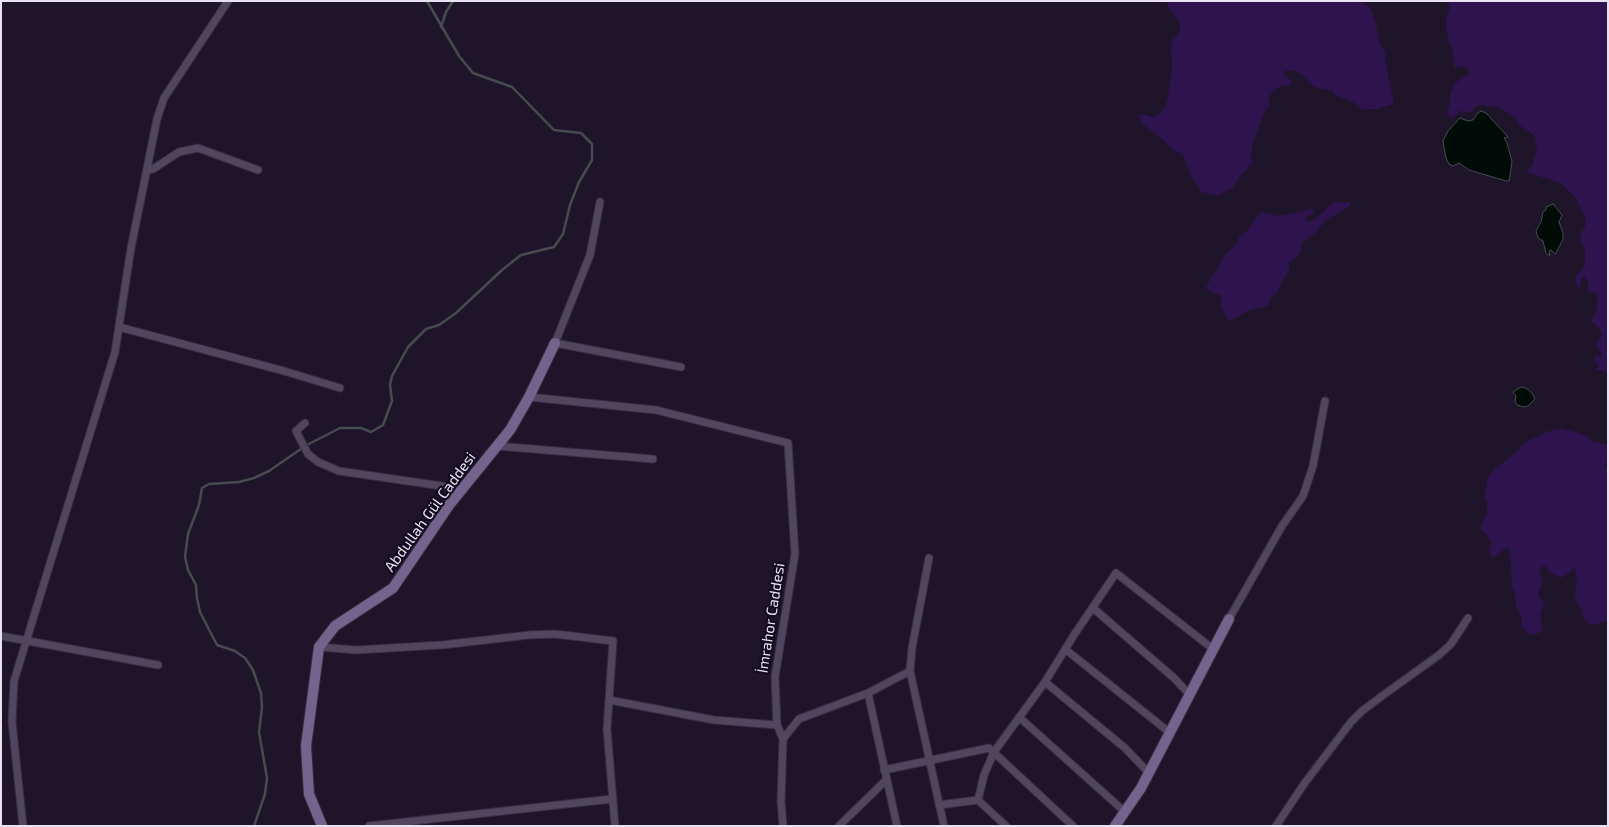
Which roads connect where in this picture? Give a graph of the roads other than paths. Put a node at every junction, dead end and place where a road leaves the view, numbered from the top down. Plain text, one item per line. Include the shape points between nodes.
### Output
1 (228, 1) edge
2 (147, 170) junction
3 (258, 170) dead end
4 (600, 202) dead end
5 (119, 327) junction
6 (555, 343) junction
7 (681, 367) dead end
8 (340, 388) dead end
9 (528, 397) junction
10 (1325, 401) dead end
11 (305, 423) dead end
12 (498, 446) junction
13 (652, 459) dead end
14 (462, 489) junction
15 (929, 558) dead end
16 (1093, 608) junction
17 (1468, 618) dead end
18 (1229, 619) joint
19 (1, 636) edge
20 (26, 640) junction
21 (319, 647) junction
22 (1065, 649) junction
23 (1213, 649) junction
24 (158, 666) dead end
25 (910, 672) junction
26 (1045, 682) junction
27 (868, 693) junction
28 (1189, 694) junction
29 (609, 700) junction
30 (1019, 717) junction
31 (777, 725) junction
32 (1170, 732) junction
33 (783, 739) junction
34 (994, 752) junction
35 (930, 759) junction
36 (884, 770) junction
37 (1149, 773) junction
38 (886, 780) junction
39 (612, 799) junction
40 (978, 800) junction
41 (939, 805) junction
42 (1125, 812) junction
43 (23, 826) edge
44 (322, 826) edge
45 (370, 826) edge
46 (615, 826) edge
47 (783, 826) edge
48 (839, 826) edge
49 (897, 826) edge
50 (944, 826) edge
51 (1006, 826) edge
52 (1073, 826) edge
53 (1115, 826) edge
54 (1276, 826) edge

1 - 2 street via 164,98
2 - 3 street via 179,152 198,148
2 - 5 street
4 - 6 street via 590,255
5 - 8 street
5 - 20 street via 115,352
6 - 7 street
6 - 9 street, Abdullah Gül Caddesi
9 - 12 street, Abdullah Gül Caddesi
9 - 31 street, İmrahor Caddesi via 656,410 788,443 796,554 775,677
10 - 18 street via 1304,496 1282,526
11 - 14 street via 296,431 308,454 339,471
12 - 13 street
12 - 14 street, Abdullah Gül Caddesi
14 - 21 street, Abdullah Gül Caddesi via 393,588 335,626
15 - 25 street
16 - 22 street
16 - 23 street via 1116,573
16 - 28 street
17 - 54 street via 1440,655 1351,722
18 - 23 street
19 - 20 street
20 - 24 street
20 - 43 street via 14,681 12,722
21 - 29 street via 356,650 555,634 613,641
21 - 44 street, Abdullah Gül Caddesi via 306,746 309,794
22 - 26 street
22 - 32 street
23 - 28 street
25 - 27 street
25 - 35 street
26 - 30 street
26 - 37 street via 1125,748
27 - 33 street via 799,719
27 - 36 street
28 - 32 street
29 - 31 street via 714,720
29 - 39 street via 607,728
30 - 34 street
30 - 42 street
31 - 33 street, İmrahor Caddesi
32 - 37 street
33 - 47 street, İmrahor Caddesi
34 - 35 street via 989,748
34 - 40 street
34 - 52 street
35 - 36 street
35 - 41 street
36 - 38 street
37 - 42 street
38 - 48 street
38 - 49 street
39 - 45 street
39 - 46 street
40 - 41 street
40 - 51 street
41 - 50 street
42 - 53 street

